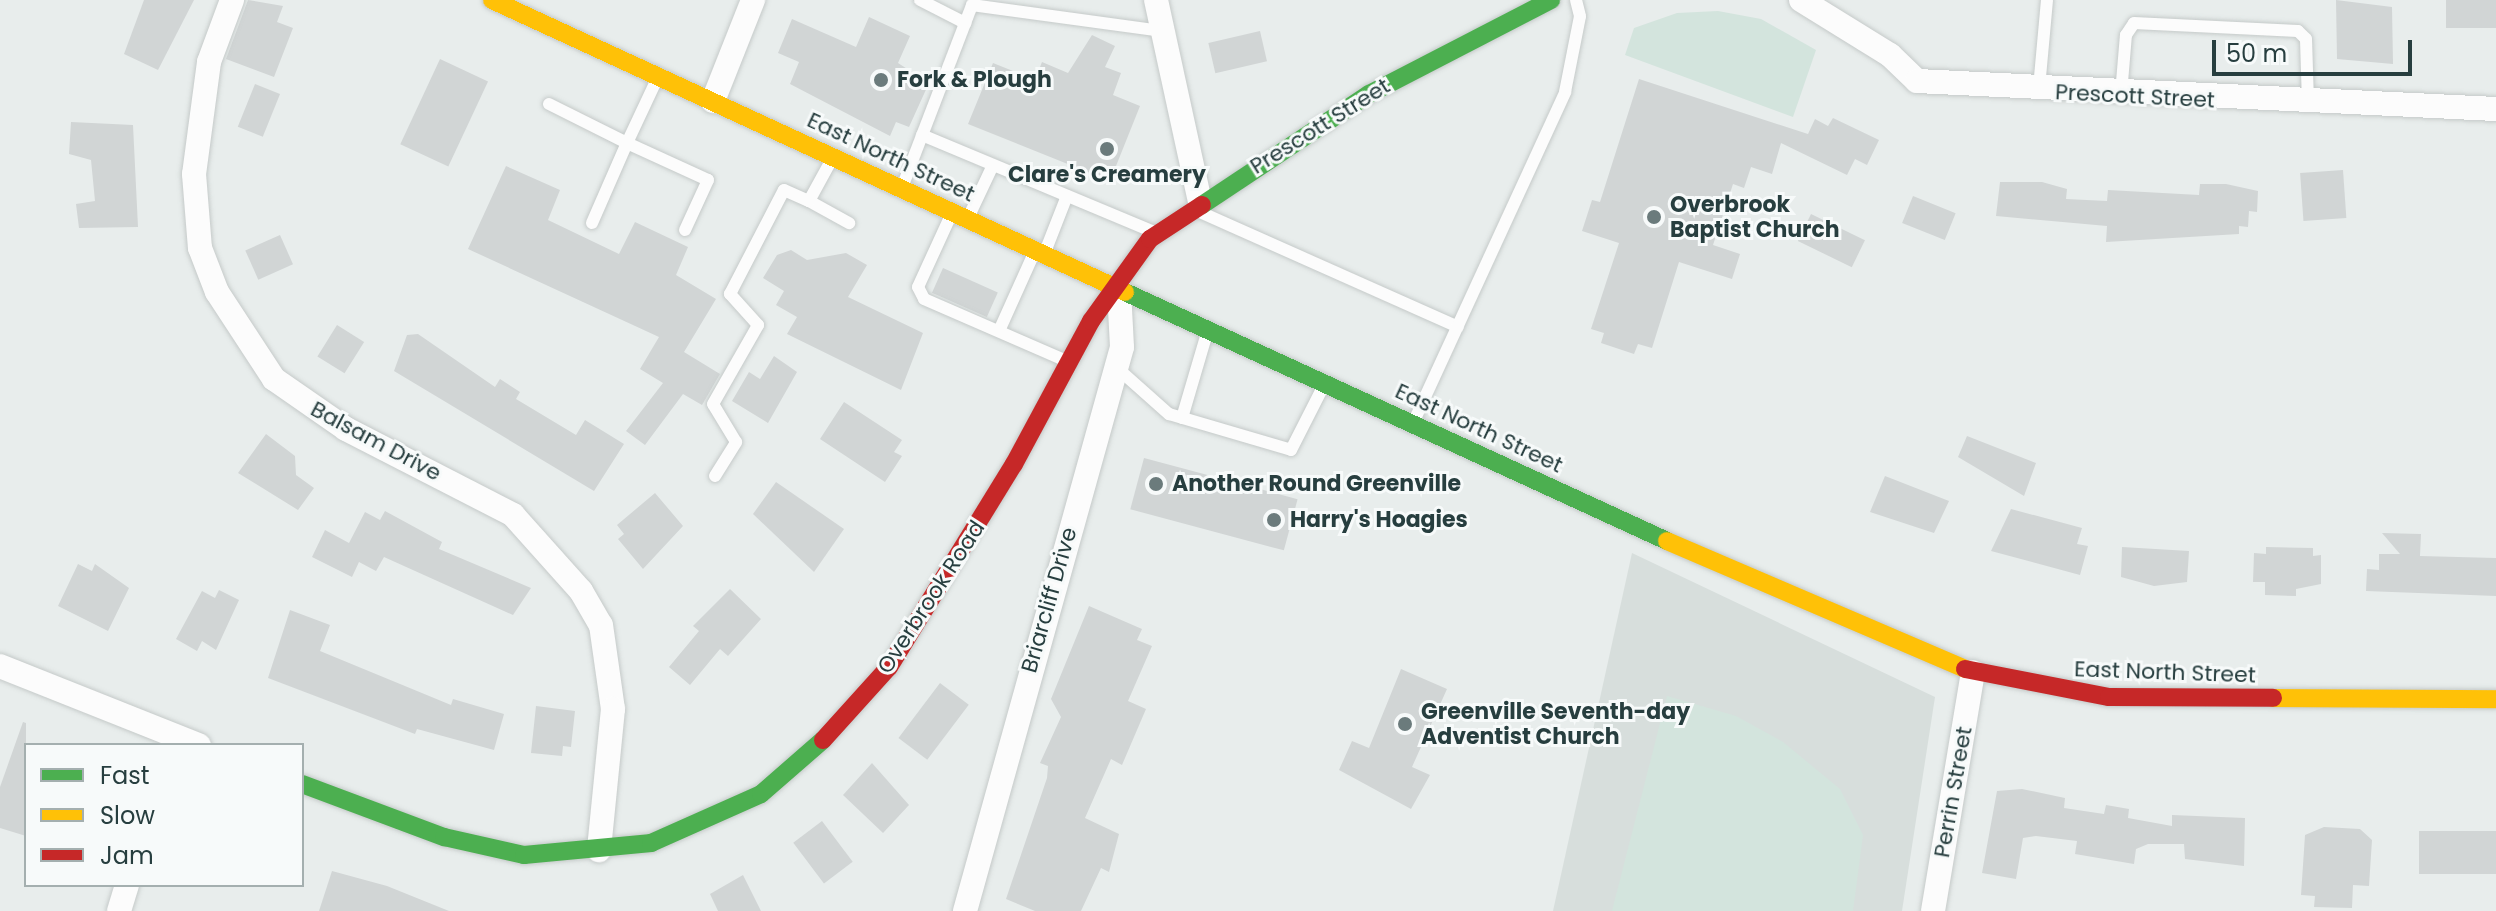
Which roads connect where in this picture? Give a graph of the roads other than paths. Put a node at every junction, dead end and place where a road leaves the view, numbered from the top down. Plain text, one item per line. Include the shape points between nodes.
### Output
1 (232, 0) edge
2 (492, 0) edge
3 (753, 0) edge
4 (920, 0) edge
5 (1156, 0) edge
6 (1551, 0) edge
7 (1576, 0) edge
8 (1801, 0) edge
9 (2047, 0) edge
10 (965, 23) junction
11 (1162, 31) junction
12 (659, 76) junction
13 (2039, 90) junction
14 (2121, 95) junction
15 (713, 101) junction
16 (549, 104) dead end
17 (2309, 105) junction
18 (2496, 109) edge
19 (922, 135) junction
20 (627, 143) junction
21 (833, 156) junction
22 (993, 165) junction
23 (902, 188) junction
24 (1067, 196) junction
25 (809, 201) junction
26 (1196, 205) junction
27 (960, 215) junction
28 (592, 223) dead end
29 (849, 223) dead end
30 (685, 230) dead end
31 (1158, 234) junction
32 (1040, 252) junction
33 (1119, 289) junction
34 (1458, 327) junction
35 (1207, 330) junction
36 (999, 331) junction
37 (1069, 362) junction
38 (1116, 367) junction
39 (1325, 384) junction
40 (1182, 418) junction
41 (1412, 424) junction
42 (715, 476) dead end
43 (0, 666) edge
44 (1973, 672) junction
45 (2496, 699) edge
46 (194, 743) edge
47 (304, 785) edge
48 (599, 850) junction
49 (126, 887) edge
50 (119, 911) edge
51 (965, 911) edge
52 (1933, 911) edge

1 - 48 street, Balsam Drive via 209,62 194,174 200,248 217,292 274,379 346,429 513,515 581,591 601,625 613,709
2 - 12 main road, East North Street
3 - 15 street
4 - 10 lane
5 - 11 street
6 - 26 main road, Prescott Street via 1427,59
7 - 34 lane via 1580,16 1565,92
8 - 13 street, Prescott Street via 1890,55 1917,81
9 - 13 lane
10 - 11 lane via 972,5
10 - 19 lane
11 - 26 street
12 - 15 main road, East North Street
12 - 20 lane
13 - 14 street, Prescott Street
14 - 17 street, Prescott Street
14 - 17 lane via 2126,35 2134,23 2298,31 2306,39
15 - 21 main road, East North Street
16 - 20 lane
17 - 18 street, Prescott Street
19 - 22 lane
19 - 23 lane
20 - 28 lane
20 - 30 lane via 708,180
21 - 23 main road, East North Street
21 - 25 lane
22 - 24 lane
22 - 27 lane
23 - 27 main road, East North Street
24 - 31 lane
24 - 32 lane
25 - 29 lane
25 - 42 lane via 784,190 730,294 758,325 713,404 736,442
26 - 31 main road, Prescott Street
26 - 34 lane
27 - 32 main road, East North Street
27 - 36 lane via 918,287 924,299
31 - 33 main road, Prescott Street
32 - 33 main road, East North Street
32 - 36 lane
33 - 35 main road, East North Street
33 - 37 main road, Overbrook Road
33 - 38 street, Briarcliff Drive via 1125,318
34 - 41 lane
35 - 39 main road, East North Street
35 - 40 lane
36 - 37 lane
37 - 48 main road, Overbrook Road via 937,592 889,667 835,729 761,794 711,821 651,843
38 - 40 lane
38 - 51 street, Briarcliff Drive
39 - 40 lane via 1291,450
39 - 41 main road, East North Street
41 - 44 main road, East North Street via 1902,648
43 - 46 street
44 - 45 main road, East North Street via 2109,697
44 - 52 street, Perrin Street
47 - 48 main road, Overbrook Road via 486,849 524,855
49 - 50 street

